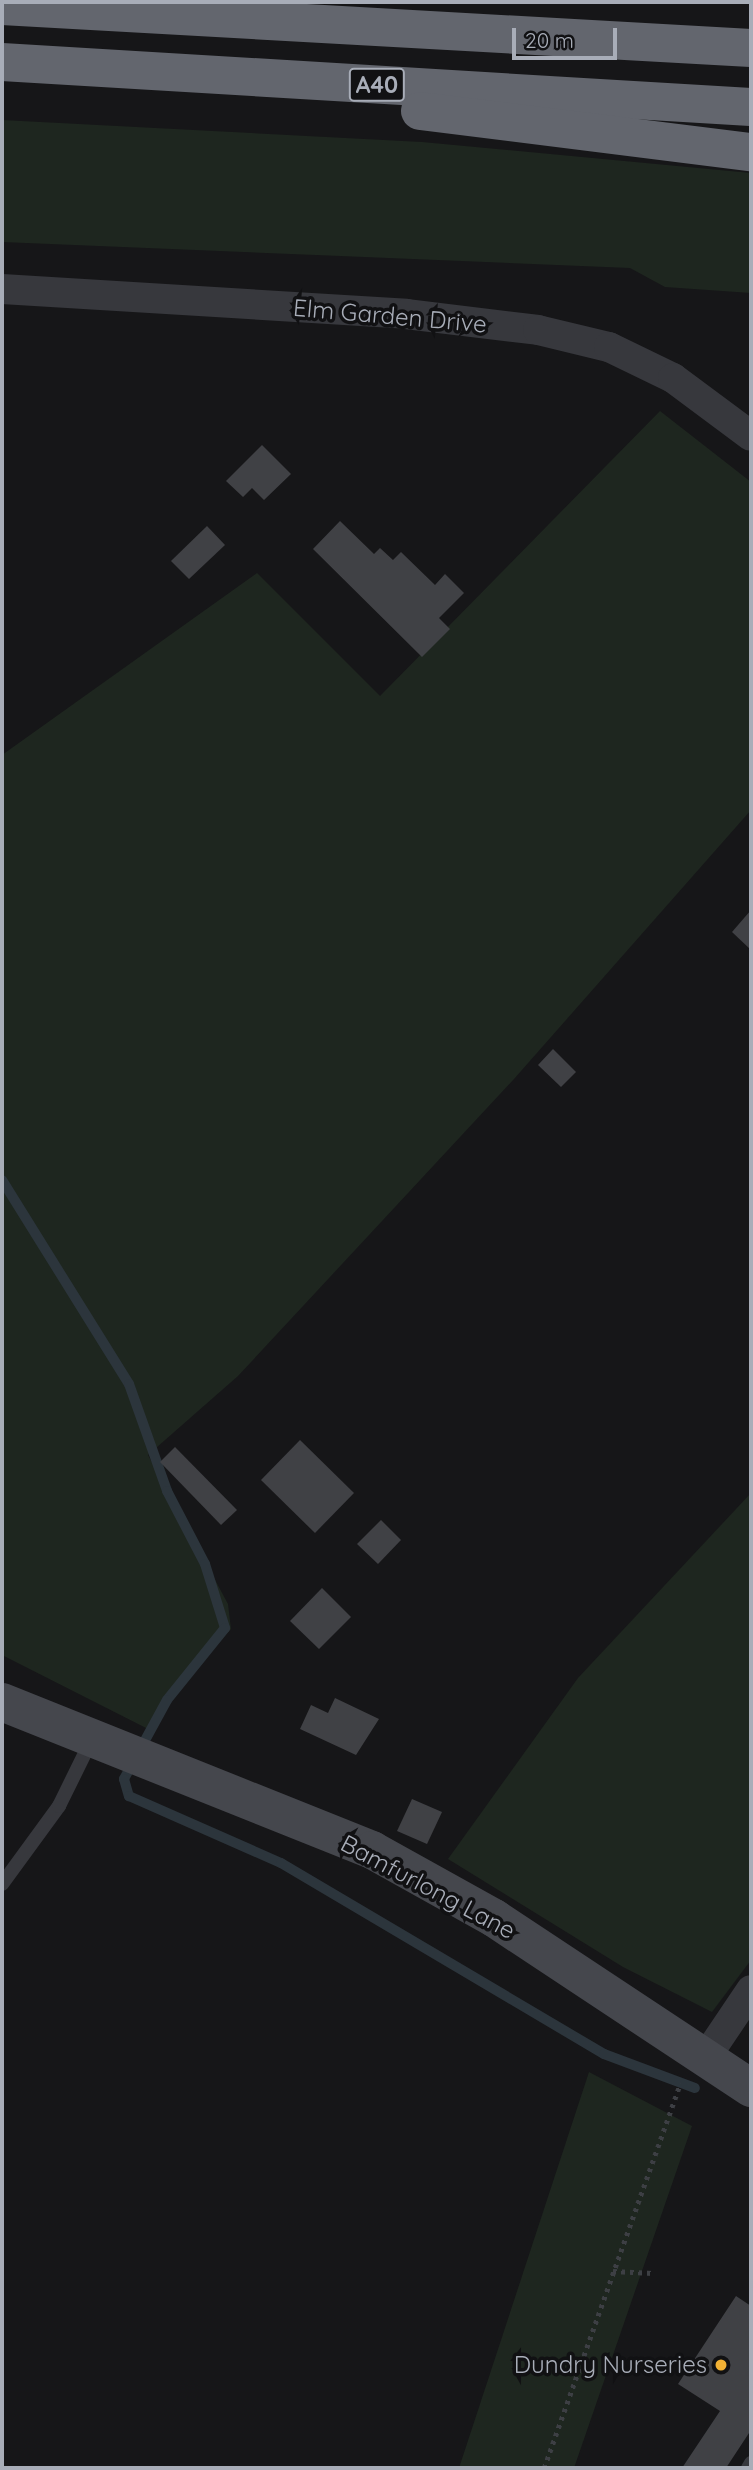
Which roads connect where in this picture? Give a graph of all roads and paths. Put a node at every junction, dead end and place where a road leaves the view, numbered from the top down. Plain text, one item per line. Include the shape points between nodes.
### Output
1 (2, 6) edge
2 (751, 42) edge
3 (663, 43) junction
4 (751, 48) edge
5 (2, 62) edge
6 (42, 64) junction
7 (751, 107) edge
8 (751, 152) edge
9 (2, 289) edge
10 (751, 436) edge
11 (2, 1702) edge
12 (91, 1740) junction
13 (2, 1884) edge
14 (751, 1990) edge
15 (704, 2060) junction
16 (679, 2088) dead end
17 (751, 2088) edge
18 (612, 2271) junction
19 (653, 2273) dead end
20 (751, 2463) edge
21 (544, 2468) edge
22 (748, 2468) edge

1 - 3 highway
2 - 3 highway
3 - 4 highway
5 - 6 highway, A40
6 - 7 highway, A40
6 - 8 highway
9 - 10 street, Elm Garden Drive via 406,314 538,330 608,347 673,377
11 - 12 street, Bamfurlong Lane
12 - 13 lane via 59,1806
12 - 15 street, Bamfurlong Lane via 372,1850 494,1918
14 - 15 street
15 - 17 street, Bamfurlong Lane
16 - 18 path
18 - 19 path via 625,2267
18 - 21 path
20 - 22 lane

